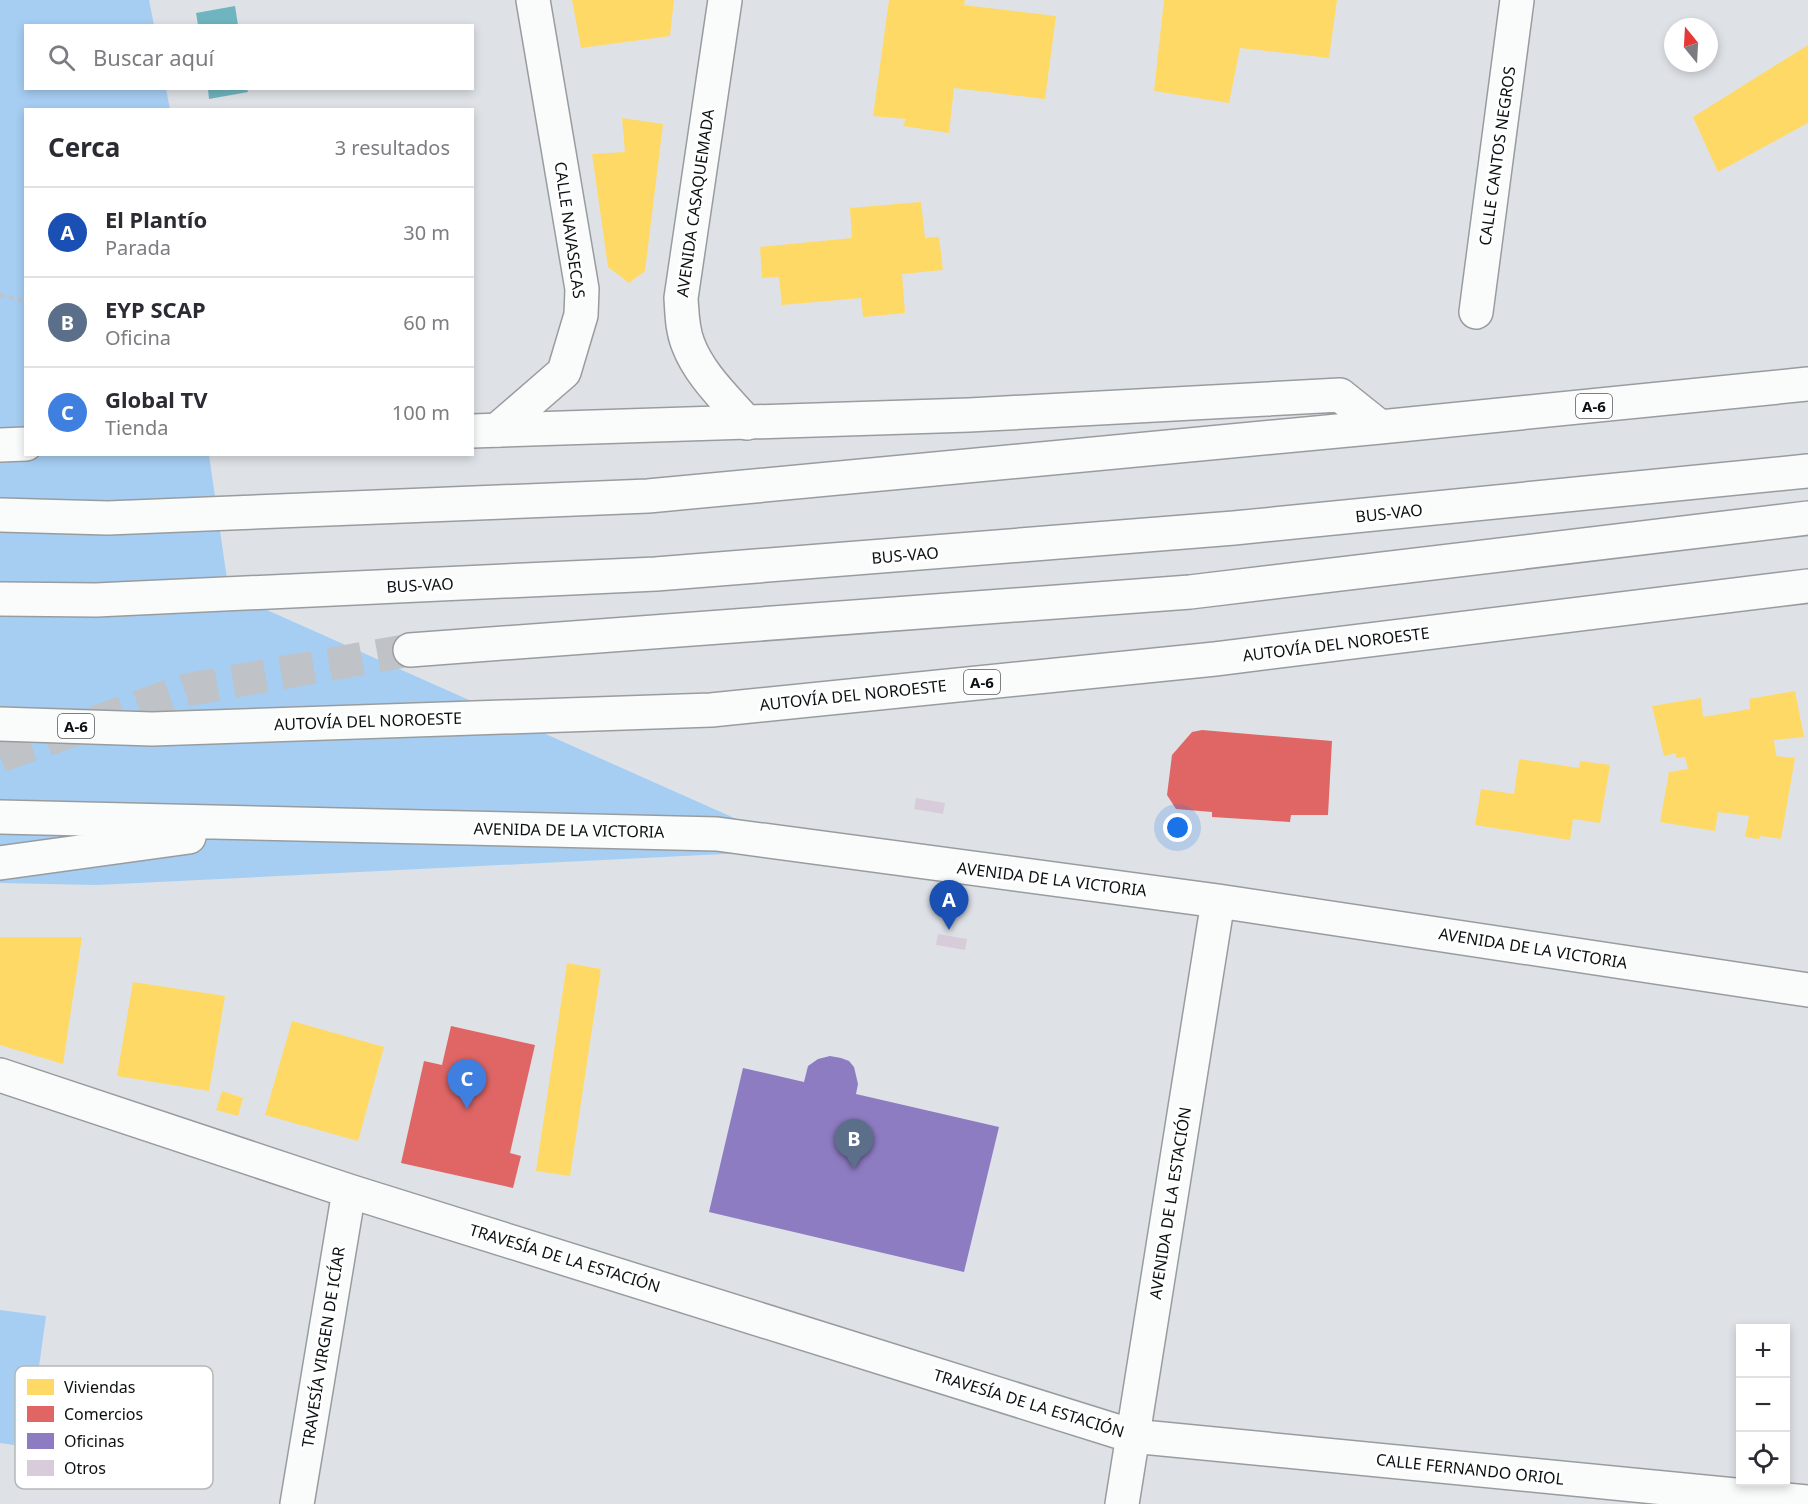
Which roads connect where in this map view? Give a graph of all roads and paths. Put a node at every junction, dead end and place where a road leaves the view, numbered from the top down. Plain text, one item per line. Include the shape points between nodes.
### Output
1 (533, 0) edge
2 (725, 0) edge
3 (1517, 0) edge
4 (0, 295) edge
5 (24, 301) edge
6 (1476, 312) dead end
7 (1808, 384) edge
8 (747, 423) junction
9 (1380, 428) junction
10 (485, 430) edge
11 (0, 444) edge
12 (24, 444) edge
13 (1808, 471) edge
14 (0, 515) edge
15 (1808, 518) edge
16 (1808, 586) edge
17 (0, 599) edge
18 (410, 650) tunnel mouth
19 (0, 724) edge
20 (0, 817) edge
21 (290, 824) junction
22 (0, 863) edge
23 (1218, 901) junction
24 (1808, 990) edge
25 (0, 1074) edge
26 (349, 1191) junction
27 (1132, 1436) junction
28 (1808, 1502) edge
29 (297, 1504) edge
30 (1122, 1504) edge

1 - 10 main road, CALLE NAVASECAS via 582,289 581,315 564,372
2 - 8 main road, AVENIDA CASAQUEMADA via 681,298 688,346 706,375
3 - 6 main road, CALLE CANTOS NEGROS
4 - 5 path
7 - 9 main road, A-6
8 - 9 main road via 1340,395
8 - 10 main road
9 - 14 main road, A-6 via 648,496 108,518
11 - 12 main road
13 - 17 main road, BUS-VAO via 1234,528 656,574 96,600
15 - 18 main road via 1190,592
16 - 19 main road, AUTOVÍA DEL NOROESTE / A-6 via 1215,659 711,710 152,729
20 - 21 main road, AVENIDA DE LA VICTORIA
21 - 22 main road, AVENIDA DE LA VICTORIA
21 - 23 main road, AVENIDA DE LA VICTORIA via 717,834
23 - 24 main road, AVENIDA DE LA VICTORIA
23 - 27 main road, AVENIDA DE LA ESTACIÓN
25 - 26 main road, TRAVESÍA DE LA ESTACIÓN
26 - 27 main road, TRAVESÍA DE LA ESTACIÓN
26 - 29 main road, TRAVESÍA VIRGEN DE ICÍAR
27 - 28 main road, CALLE FERNANDO ORIOL
27 - 30 main road, AVENIDA DE LA ESTACIÓN

